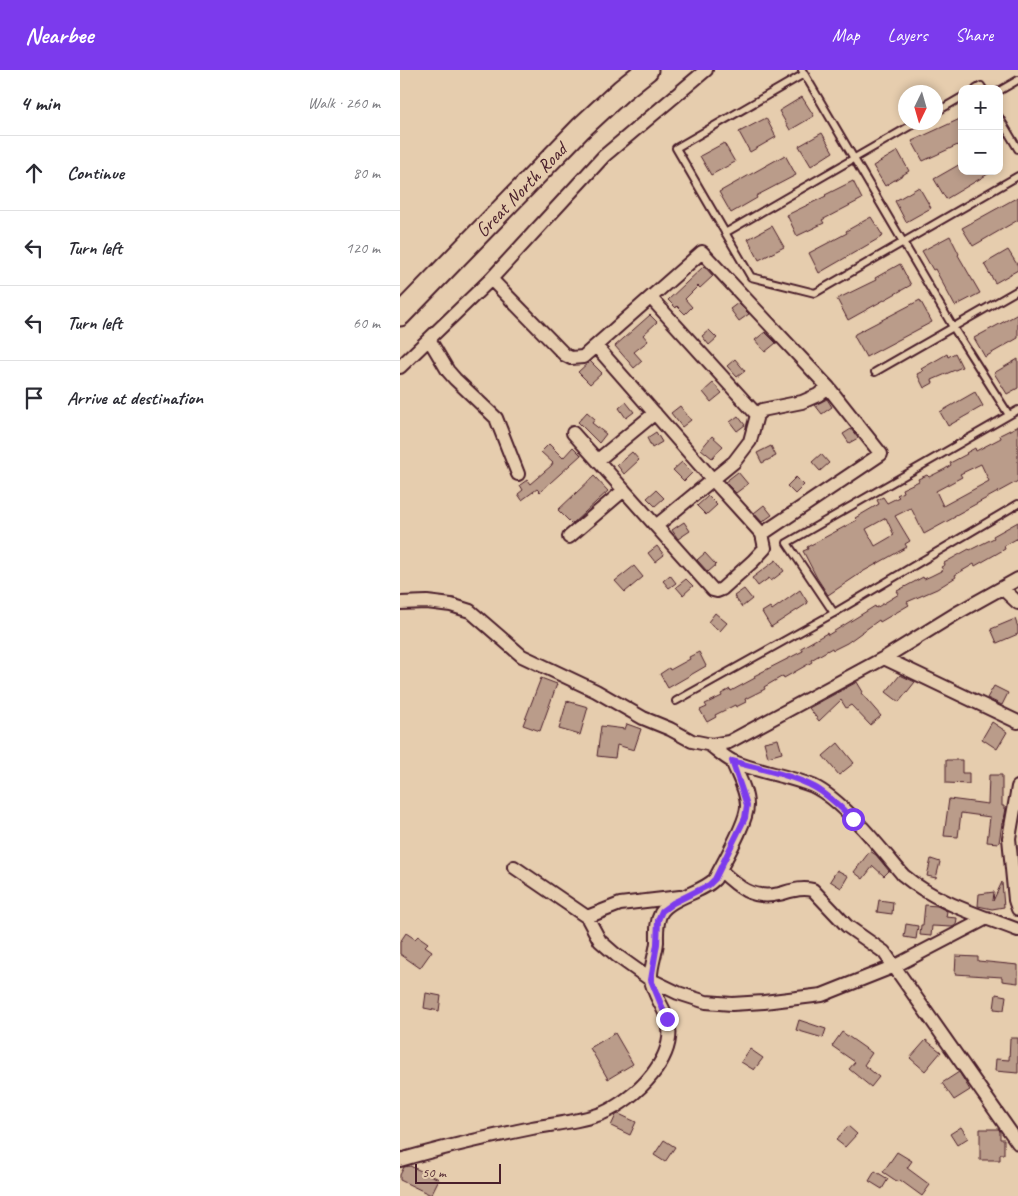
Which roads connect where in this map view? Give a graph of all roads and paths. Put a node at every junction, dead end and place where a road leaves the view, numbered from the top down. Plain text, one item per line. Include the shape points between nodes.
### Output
1 (647, 70) edge
2 (706, 70) edge
3 (803, 72) edge
4 (1018, 80) edge
5 (1003, 89) edge
6 (958, 99) edge
7 (943, 108) edge
8 (1003, 124) edge
9 (903, 130) edge
10 (1018, 149) edge
11 (854, 159) junction
12 (1018, 176) edge
13 (725, 233) junction
14 (903, 242) junction
15 (491, 279) junction
16 (1018, 290) edge
17 (651, 298) junction
18 (400, 315) edge
19 (953, 327) junction
20 (429, 339) junction
21 (596, 346) junction
22 (400, 368) edge
23 (875, 372) dead end
24 (828, 387) junction
25 (1018, 410) edge
26 (655, 413) junction
27 (757, 415) junction
28 (1009, 415) junction
29 (573, 433) dead end
30 (598, 460) junction
31 (518, 474) dead end
32 (713, 480) junction
33 (624, 490) junction
34 (1018, 504) edge
35 (656, 526) junction
36 (762, 534) junction
37 (570, 537) dead end
38 (1018, 579) edge
39 (1002, 588) junction
40 (400, 602) edge
41 (1018, 603) edge
42 (834, 613) junction
43 (884, 658) junction
44 (676, 701) dead end
45 (1018, 722) edge
46 (710, 744) junction
47 (732, 761) junction
48 (1018, 787) edge
49 (514, 868) dead end
50 (720, 870) junction
51 (688, 896) junction
52 (1018, 909) edge
53 (587, 918) junction
54 (986, 918) junction
55 (1018, 930) edge
56 (895, 966) junction
57 (651, 980) junction
58 (1018, 1144) edge
59 (400, 1160) edge

1 - 18 highway, Great North Road via 581,128
2 - 15 street via 604,156
3 - 11 lane
3 - 13 lane via 676,148
4 - 5 lane
6 - 7 lane
8 - 10 lane
9 - 11 lane
11 - 13 lane
11 - 14 lane
12 - 14 lane
13 - 14 lane via 751,277 815,293
14 - 19 lane
15 - 20 street
15 - 21 street via 565,355 582,358
16 - 19 lane
17 - 21 street
17 - 24 street via 702,252
17 - 27 street
19 - 23 lane
19 - 28 lane
20 - 22 street
20 - 31 street via 448,371 496,418
21 - 26 street
24 - 27 street via 802,402 762,410
24 - 36 street via 880,454
25 - 28 lane
26 - 30 street
26 - 32 street
27 - 32 street via 745,450
28 - 42 lane via 787,543
29 - 30 street
30 - 33 street
32 - 35 street
32 - 36 street
33 - 35 street
33 - 37 street
34 - 42 lane
35 - 36 street via 713,590 718,591 764,548
38 - 39 street
39 - 41 street
39 - 43 street
40 - 46 street via 451,605 470,611 522,656 596,691 642,718 692,741
42 - 44 lane
43 - 45 street
43 - 46 street via 729,742
46 - 47 street
47 - 50 street via 747,805 745,818
47 - 54 street via 815,787 853,819 903,875
48 - 52 street via 1009,838
49 - 53 street
50 - 51 street via 709,885
50 - 56 street via 739,888 762,895 795,889 814,890 847,926 884,952
51 - 53 street via 620,904
51 - 57 street via 662,911 658,920
53 - 57 street via 600,941
54 - 55 street
54 - 56 street
56 - 57 street via 822,994 732,1004 706,1002
56 - 58 street
57 - 59 street via 667,1019 670,1037 665,1056 642,1086 620,1104 601,1114 487,1137

